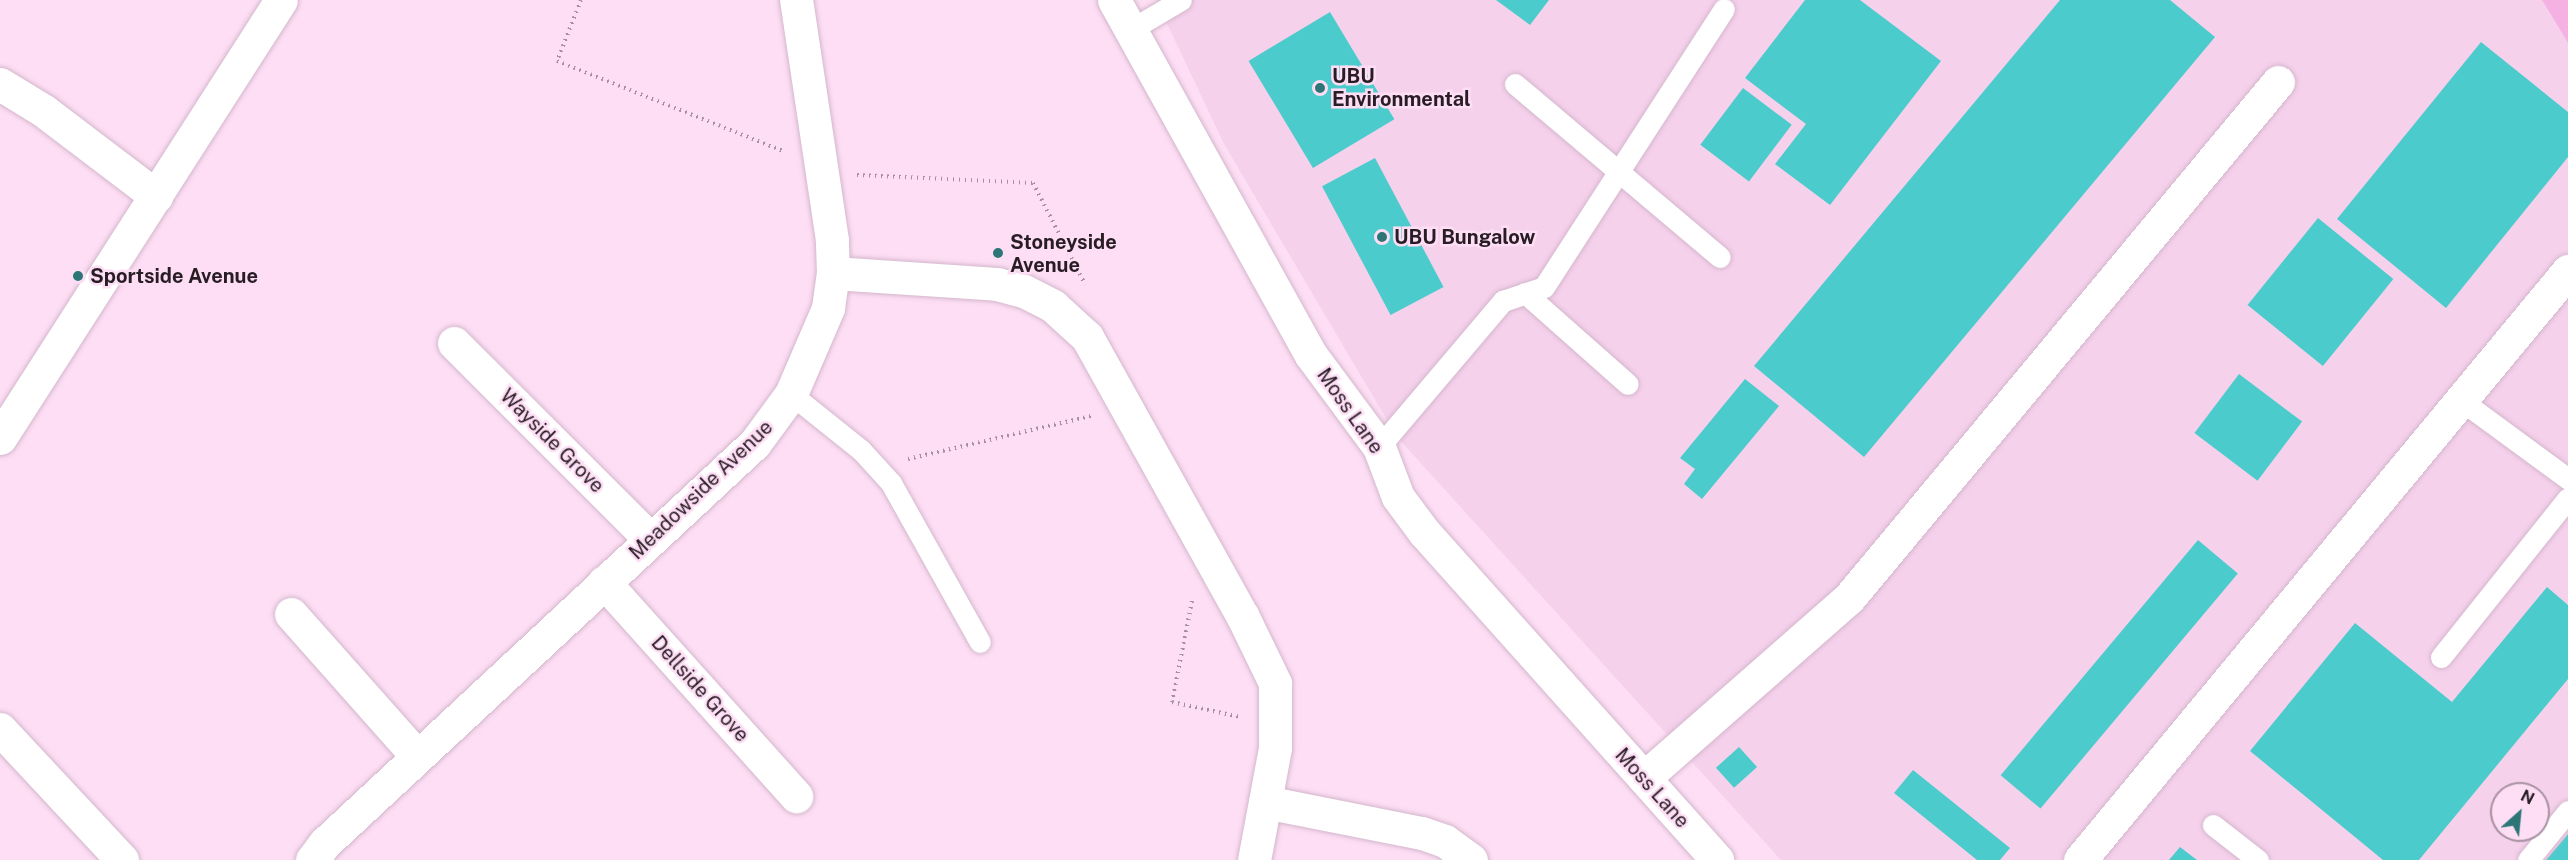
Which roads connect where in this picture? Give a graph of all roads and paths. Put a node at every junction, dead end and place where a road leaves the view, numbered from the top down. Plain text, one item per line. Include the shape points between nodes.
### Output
1 (281, 0) edge
2 (581, 0) edge
3 (796, 0) edge
4 (1114, 0) edge
5 (1181, 0) edge
6 (1724, 9) dead end
7 (1130, 30) junction
8 (2278, 82) dead end
9 (0, 84) edge
10 (1515, 84) dead end
11 (820, 169) junction
12 (1618, 172) junction
13 (156, 196) junction
14 (1720, 257) dead end
15 (2568, 271) edge
16 (833, 273) junction
17 (1525, 293) junction
18 (1087, 337) junction
19 (454, 343) dead end
20 (1628, 384) dead end
21 (791, 394) junction
22 (2462, 401) junction
23 (1126, 408) junction
24 (0, 438) edge
25 (1379, 447) junction
26 (875, 466) junction
27 (2568, 479) edge
28 (2568, 498) edge
29 (650, 539) junction
30 (1220, 575) junction
31 (604, 582) junction
32 (291, 614) dead end
33 (980, 642) dead end
34 (2441, 657) dead end
35 (1277, 725) junction
36 (0, 729) edge
37 (417, 756) junction
38 (1644, 778) junction
39 (796, 796) dead end
40 (1265, 802) junction
41 (2568, 811) edge
42 (2213, 825) dead end
43 (122, 860) edge
44 (312, 860) edge
45 (1254, 860) edge
46 (1471, 860) edge
47 (1717, 860) edge
48 (2080, 860) edge
49 (2258, 860) edge
50 (2528, 860) edge

1 - 13 street
2 - 11 path via 557,61
3 - 11 street, Meadowside Avenue
4 - 7 street, Moss Lane
5 - 7 lane
6 - 12 lane
7 - 25 street, Moss Lane via 1311,355
8 - 38 street via 1849,598
9 - 13 street via 44,111
10 - 12 lane
11 - 16 street, Meadowside Avenue via 832,240
11 - 18 path via 1033,183 1091,297
12 - 14 lane
12 - 17 lane via 1544,287
13 - 24 street
15 - 22 street
16 - 18 street via 997,284 1024,291 1071,319
16 - 21 street, Meadowside Avenue via 828,308
17 - 20 lane
17 - 25 lane via 1503,301
18 - 23 street
19 - 29 street, Wayside Grove
21 - 26 lane via 861,450
21 - 29 street, Meadowside Avenue via 755,443
22 - 27 lane
22 - 48 street
23 - 26 path
23 - 30 street
25 - 38 street, Moss Lane via 1398,497 1424,532
26 - 33 lane via 891,483
28 - 34 lane
29 - 31 street, Meadowside Avenue
30 - 35 street via 1275,683
30 - 35 path via 1193,593 1172,702
31 - 37 street, Meadowside Avenue
31 - 39 street, Dellside Grove
32 - 37 street
35 - 40 street
36 - 43 street
37 - 44 street, Meadowside Avenue via 324,843
38 - 47 street, Moss Lane
40 - 45 street
40 - 46 street via 1422,833 1445,841
41 - 50 lane
42 - 49 lane

